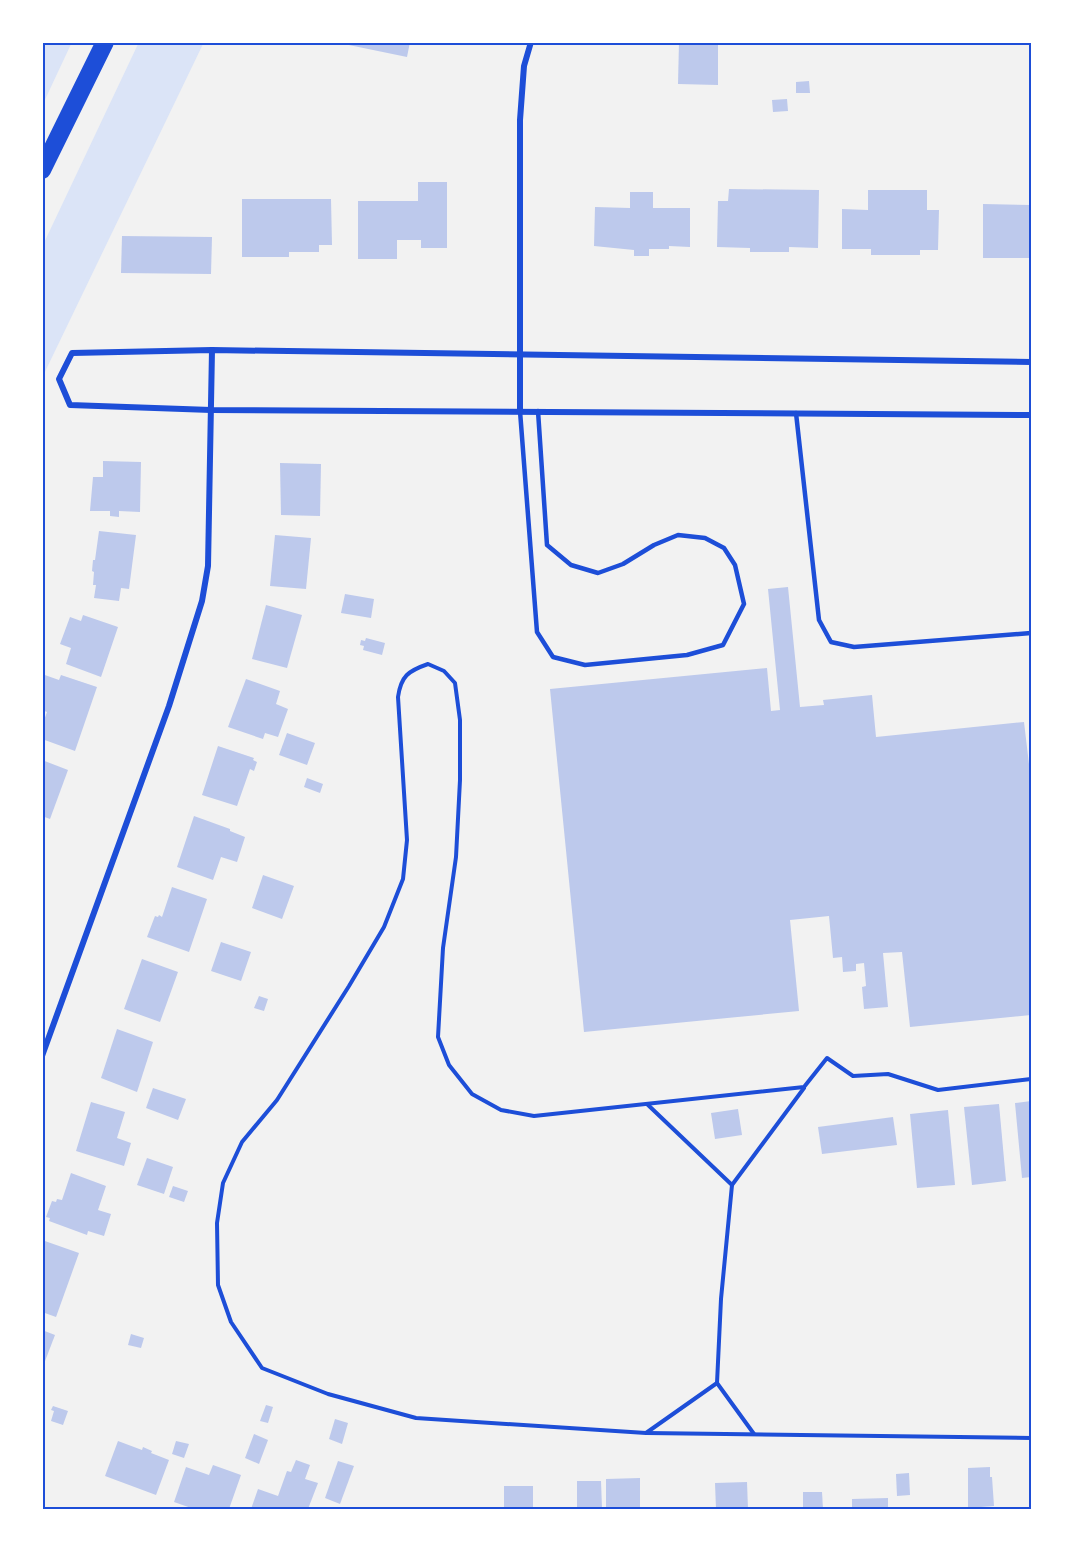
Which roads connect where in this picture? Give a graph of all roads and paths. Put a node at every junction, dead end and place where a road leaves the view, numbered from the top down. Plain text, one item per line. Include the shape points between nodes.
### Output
1 (105, 42) edge
2 (531, 42) edge
3 (42, 170) edge
4 (212, 350) junction
5 (519, 356) junction
6 (1031, 362) edge
7 (211, 410) junction
8 (520, 411) junction
9 (538, 411) junction
10 (796, 413) junction
11 (1031, 415) edge
12 (1031, 633) edge
13 (42, 1056) edge
14 (1031, 1079) edge
15 (804, 1087) junction
16 (646, 1104) junction
17 (732, 1185) junction
18 (717, 1383) junction
19 (646, 1433) junction
20 (754, 1435) junction
21 (1031, 1438) edge

1 - 3 highway
2 - 5 street via 524,66 520,120
4 - 5 street
4 - 7 street
4 - 7 street via 72,353 59,379 70,405
5 - 6 street
5 - 8 street
7 - 8 street
7 - 13 street via 208,566 202,601 169,706
8 - 9 street
8 - 9 lane via 537,632 553,657 585,665 687,655 723,645 744,604 735,565 724,548 705,538 678,535 598,573 571,565 547,545
9 - 10 street
10 - 11 street
10 - 12 lane via 819,620 831,642 854,646
14 - 15 path via 938,1090 888,1074 853,1076 827,1058
15 - 16 path
15 - 17 path
16 - 17 path
16 - 19 path via 534,1116 501,1110 472,1094 449,1065 438,1037 442,948 456,857 460,720 455,683 444,671 428,664 416,668 400,682 398,697 407,840 403,879 384,927 349,986 277,1100 242,1142 232,1162 223,1183 217,1223 218,1285 238,1335 262,1368 328,1394 416,1418
17 - 18 path
18 - 19 path
18 - 20 path
19 - 20 path
20 - 21 path

